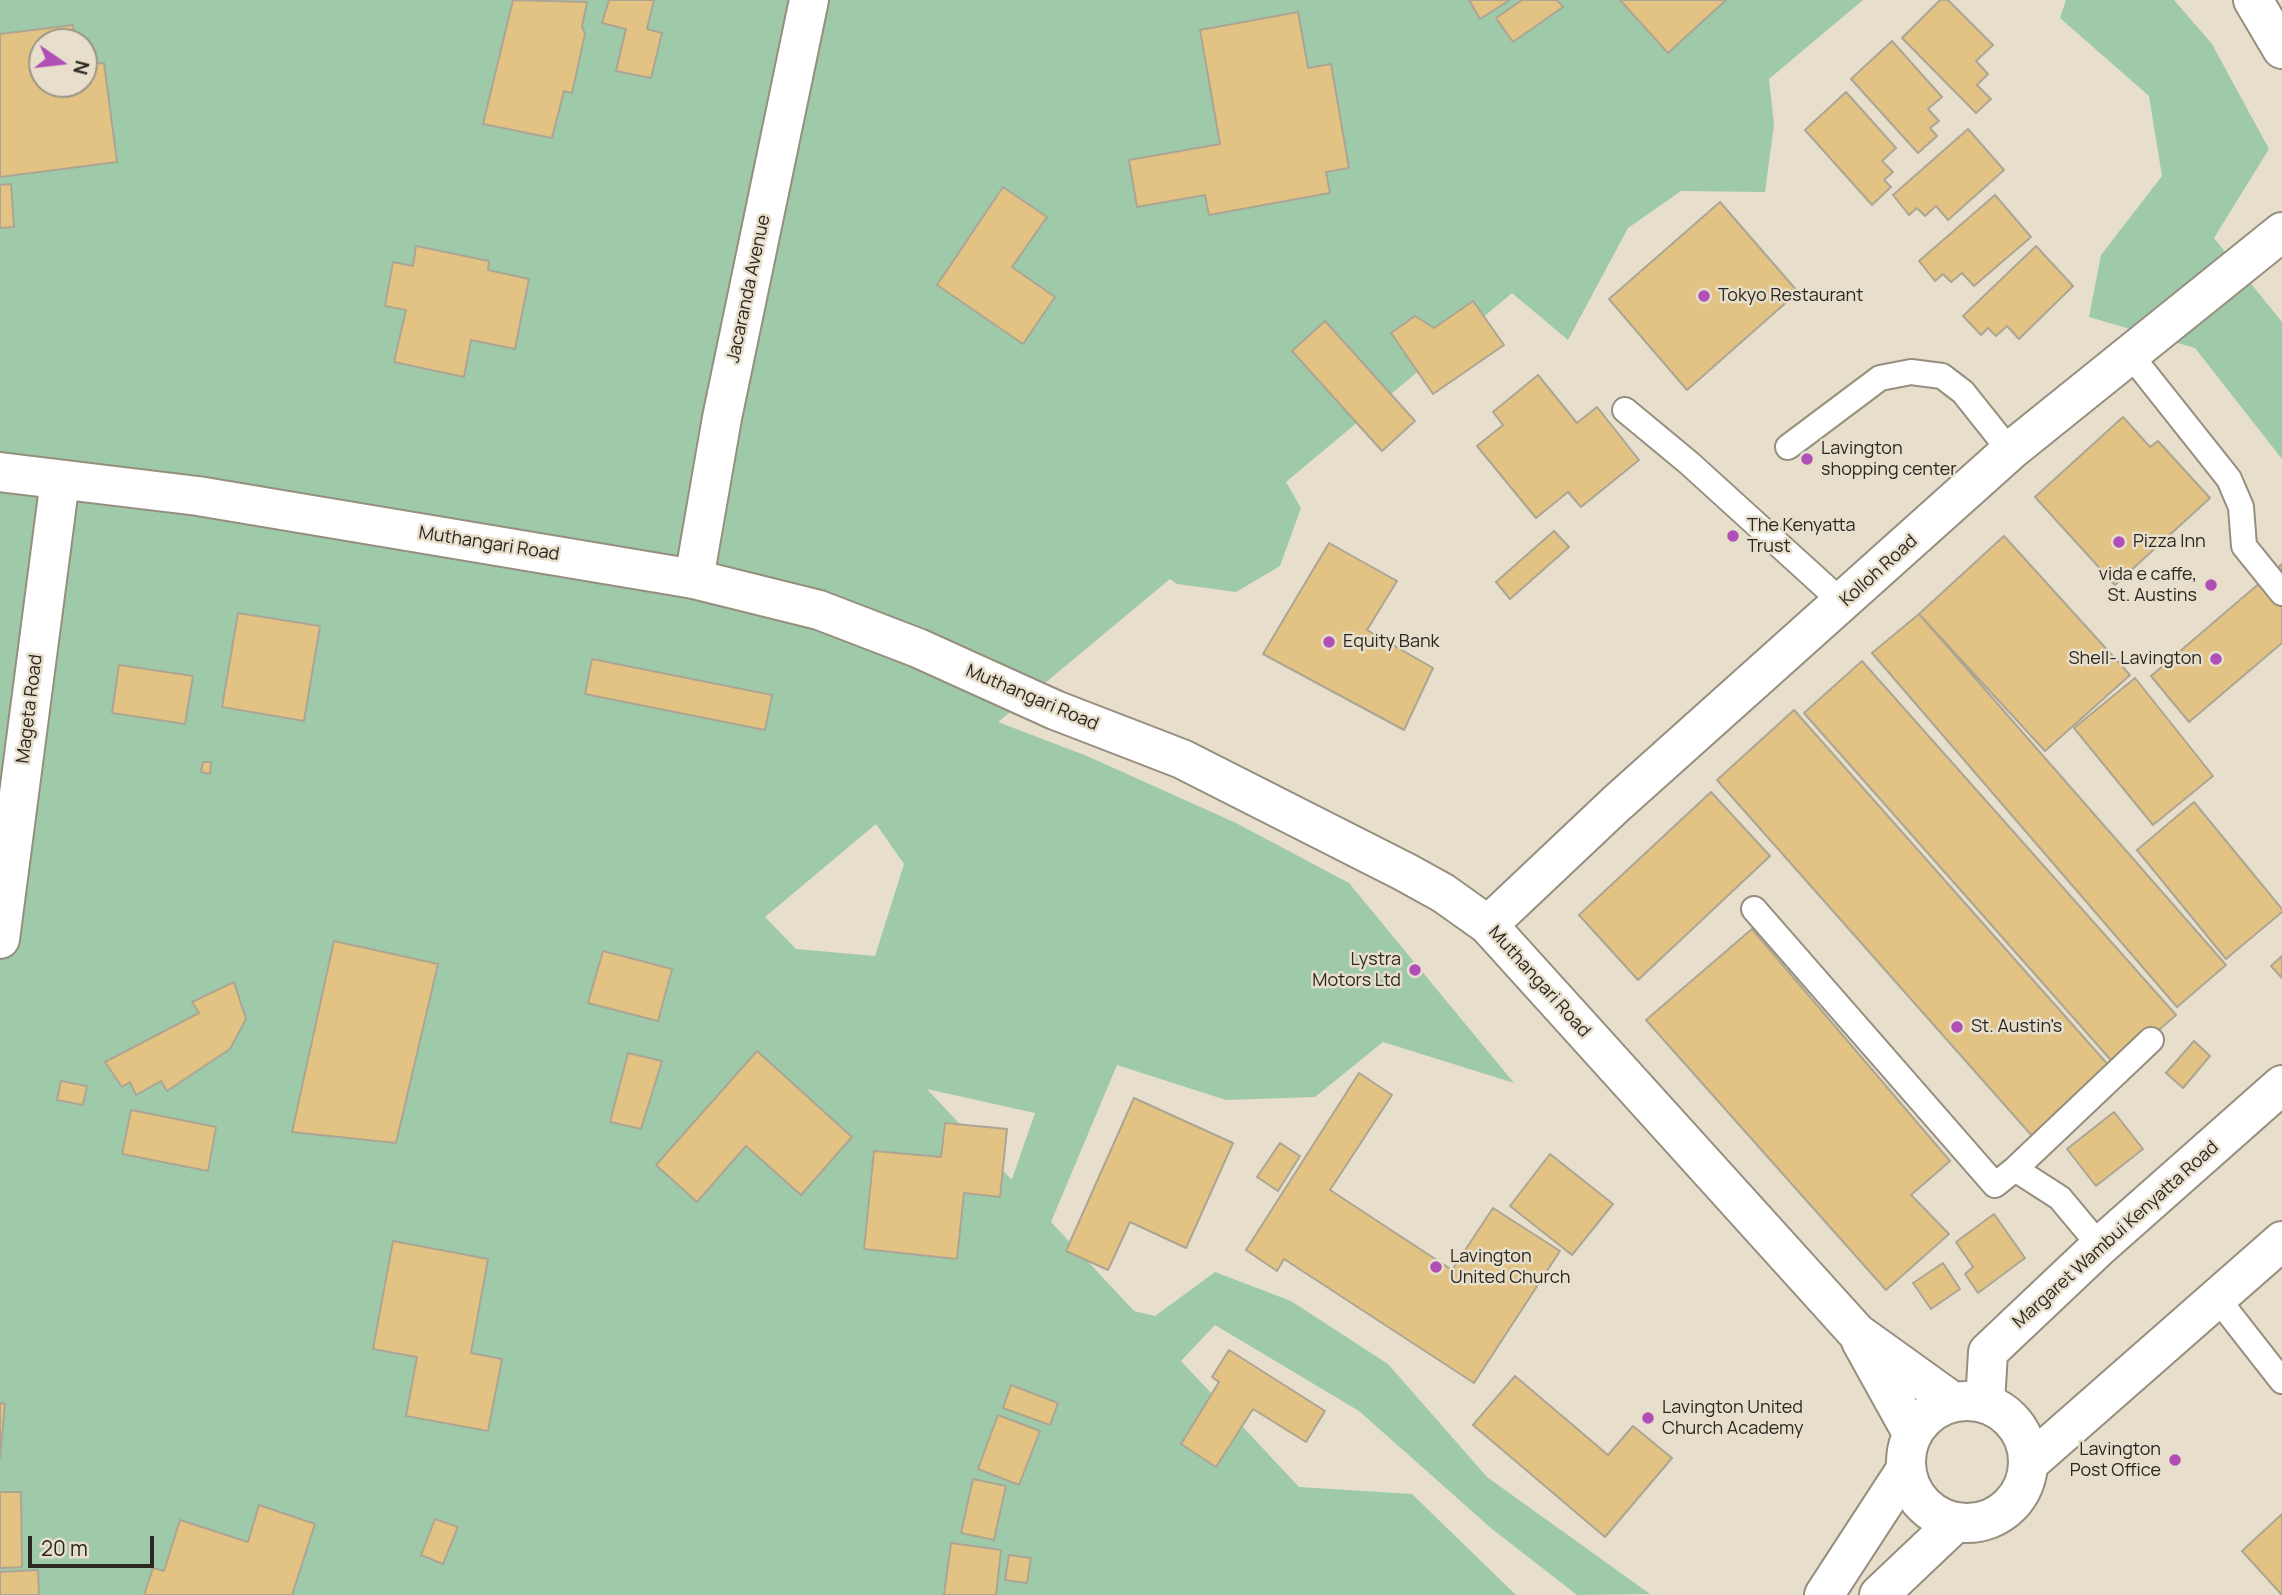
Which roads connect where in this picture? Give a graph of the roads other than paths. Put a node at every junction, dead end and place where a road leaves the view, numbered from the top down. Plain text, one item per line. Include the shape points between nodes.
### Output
1 (810, 0) edge
2 (2253, 0) edge
3 (2282, 49) edge
4 (2282, 232) edge
5 (2129, 353) junction
6 (1625, 410) dead end
7 (1788, 447) dead end
8 (2010, 451) junction
9 (0, 471) edge
10 (60, 480) junction
11 (694, 579) junction
12 (2282, 593) edge
13 (1843, 603) junction
14 (1754, 909) dead end
15 (1488, 925) junction
16 (0, 939) edge
17 (2151, 1040) dead end
18 (2282, 1084) edge
19 (2015, 1169) junction
20 (2282, 1241) edge
21 (2100, 1246) junction
22 (2217, 1298) junction
23 (1857, 1333) junction
24 (2282, 1381) edge
25 (1969, 1402) junction
26 (1909, 1451) junction
27 (2028, 1464) junction
28 (1955, 1523) junction
29 (1824, 1595) edge
30 (1879, 1595) edge

1 - 11 street, Jacaranda Avenue via 722,418
2 - 3 street
4 - 5 street, Kolloh Road
5 - 8 street, Kolloh Road
5 - 12 lane via 2229,479 2241,506 2244,547
6 - 13 lane
7 - 8 lane via 1880,378 1911,372 1942,376 1963,392
8 - 13 street, Kolloh Road
9 - 10 street, Muthangari Road
10 - 11 street, Muthangari Road via 198,496
10 - 16 street, Mageta Road
11 - 15 street, Muthangari Road via 819,610 1182,758 1405,872
13 - 15 street, Kolloh Road via 1616,804
14 - 19 lane via 1995,1185
15 - 23 street, Muthangari Road
17 - 19 lane
18 - 21 street, Margaret Wambui Kenyatta Road
19 - 21 lane via 2060,1198
20 - 22 street
21 - 25 street, Margaret Wambui Kenyatta Road via 1988,1352
22 - 24 lane
22 - 27 street
23 - 25 street, Muthangari Road
23 - 26 street, Muthangari Road
25 - 26 street via 1929,1413
25 - 27 street via 1999,1409 2021,1433
26 - 28 street via 1910,1487 1937,1516
26 - 29 street
27 - 28 street via 2020,1493 2010,1505 1985,1521
28 - 30 street

